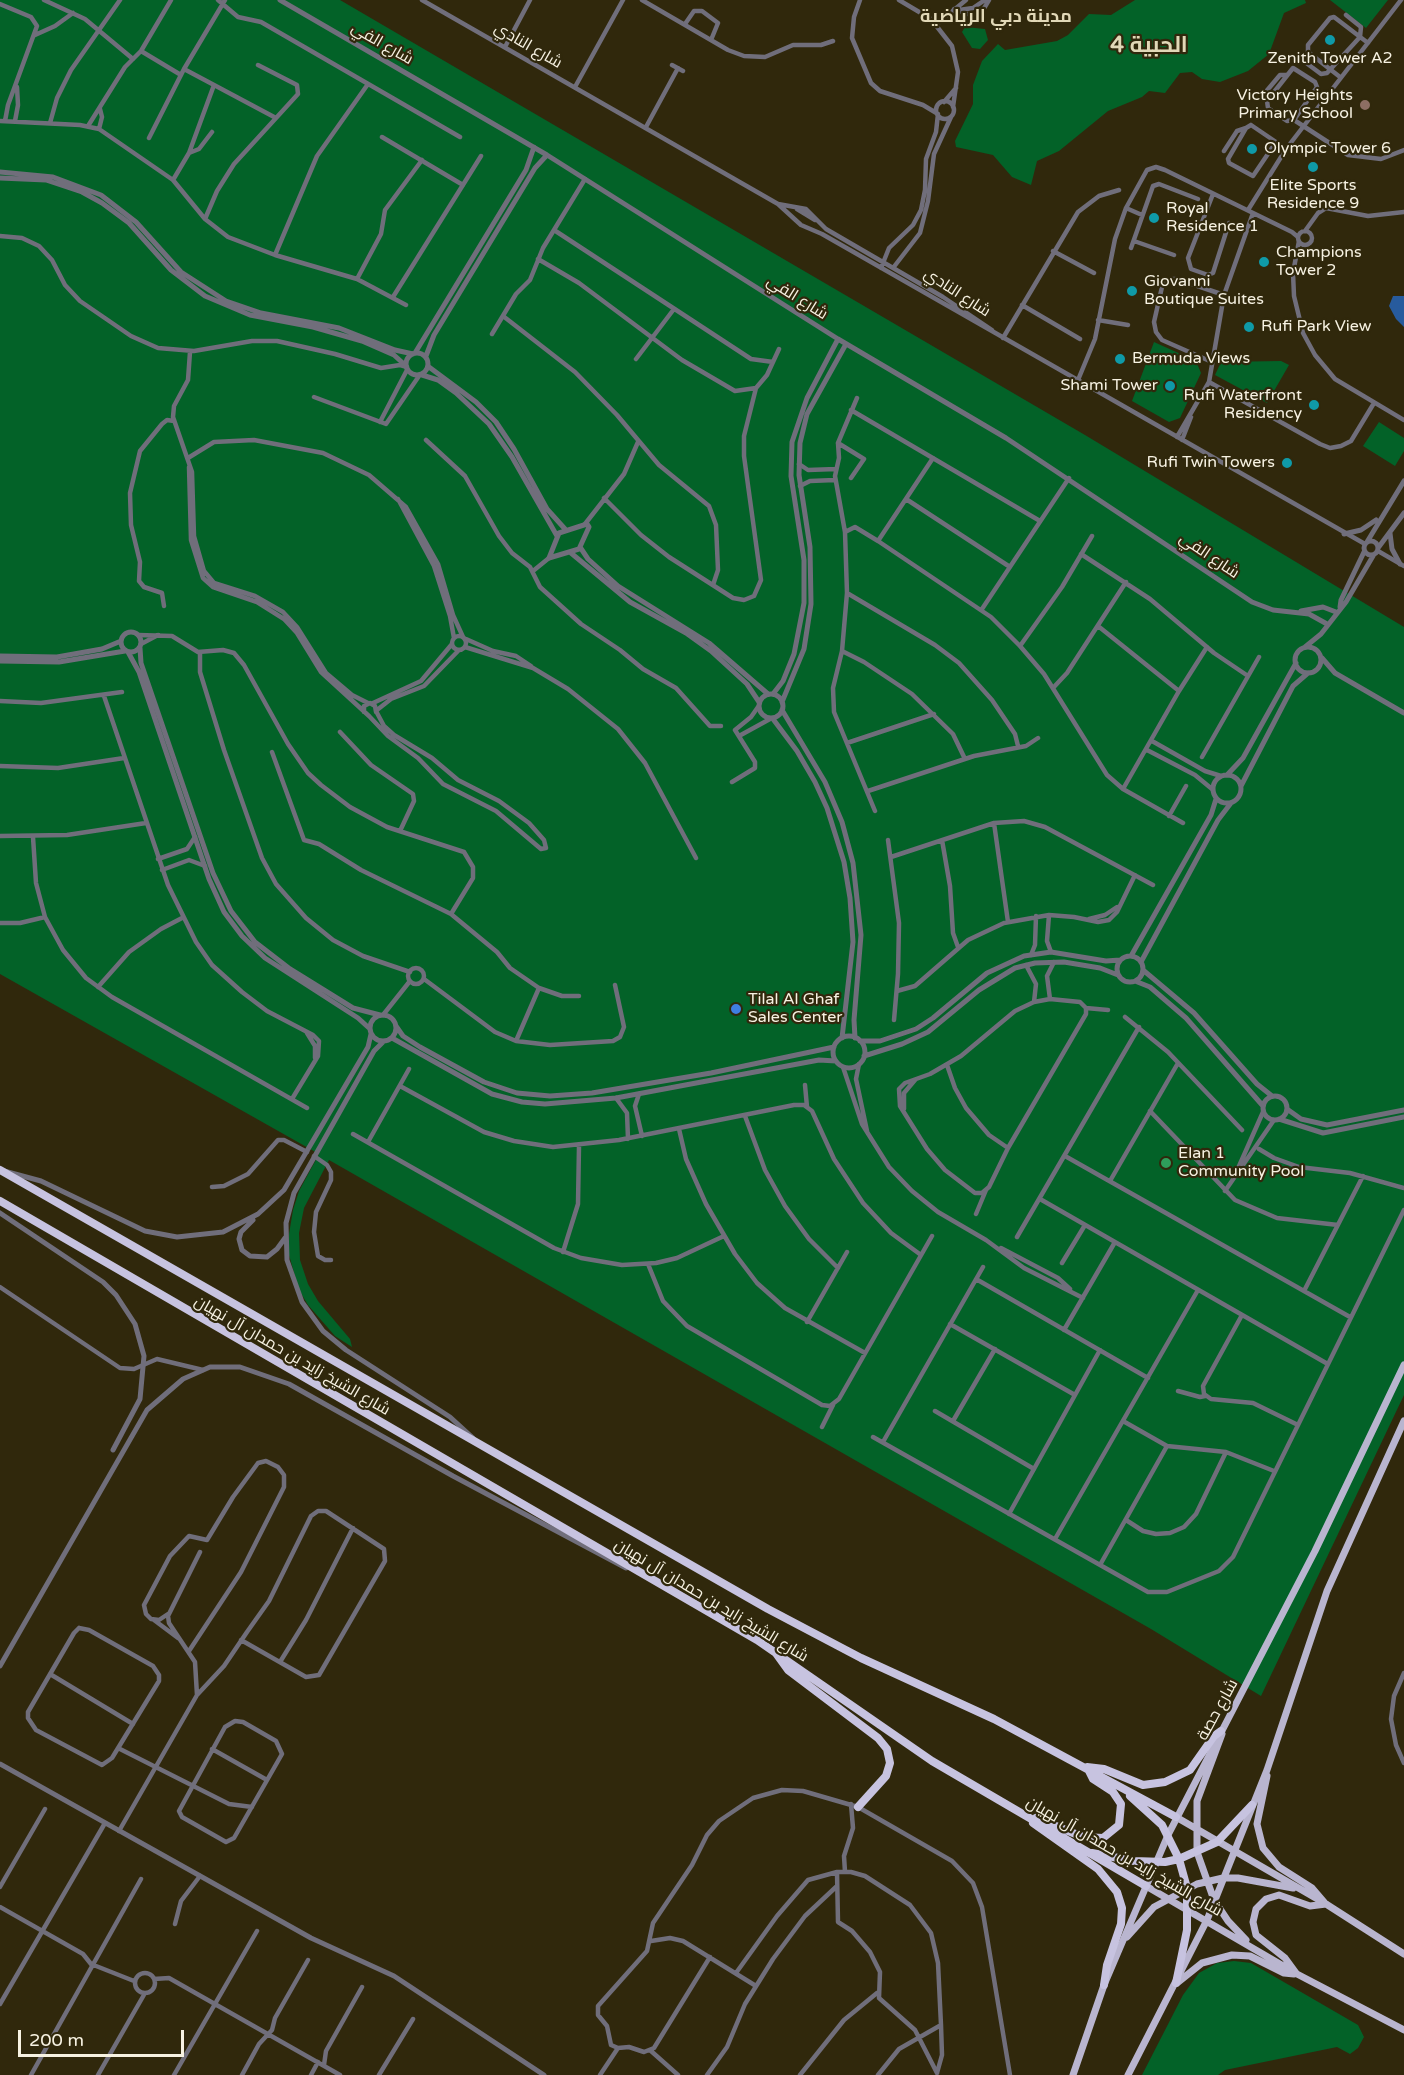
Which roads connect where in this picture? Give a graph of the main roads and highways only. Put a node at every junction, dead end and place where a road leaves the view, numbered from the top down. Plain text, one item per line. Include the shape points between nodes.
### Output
1 (0, 1170) edge
2 (0, 1201) edge
3 (1404, 1365) edge
4 (1404, 1421) edge
5 (774, 1651) junction
6 (1221, 1731) junction
7 (1087, 1767) junction
8 (1267, 1770) junction
9 (1112, 1781) junction
10 (1252, 1805) junction
11 (854, 1806) road end
12 (1029, 1817) junction
13 (1176, 1817) junction
14 (1195, 1828) junction
15 (1168, 1835) junction
16 (1217, 1842) junction
17 (1082, 1850) junction
18 (1234, 1851) junction
19 (1197, 1852) junction
20 (1179, 1859) junction
21 (1155, 1862) junction
22 (1223, 1878) junction
23 (1206, 1881) junction
24 (1146, 1886) junction
25 (1186, 1888) junction
26 (1301, 1890) junction
27 (1168, 1898) junction
28 (1214, 1900) junction
29 (1326, 1904) junction
30 (1188, 1909) junction
31 (1207, 1920) junction
32 (1120, 1946) junction
33 (1250, 1946) junction
34 (1404, 1954) edge
35 (1297, 1974) junction
36 (1176, 1983) junction
37 (1104, 1985) junction
38 (1404, 2030) edge
39 (1073, 2075) edge
40 (1128, 2075) edge

1 - 7 highway, شارع الشيخ زايد بن حمدان آل نهيان via 814,1635
2 - 5 highway, شارع الشيخ زايد بن حمدان آل نهيان
3 - 6 main road, شارع حصة via 1315,1551
4 - 8 main road via 1327,1591
5 - 11 highway via 788,1670 879,1738 887,1749 890,1763 886,1776
5 - 12 highway, شارع الشيخ زايد بن حمدان آل نهيان via 909,1746
6 - 7 highway via 1190,1770 1165,1782 1143,1785 1104,1769
6 - 13 main road, شارع حصة
6 - 14 main road via 1222,1740 1199,1791
7 - 9 highway, شارع الشيخ زايد بن حمدان آل نهيان
7 - 12 highway via 1093,1779 1113,1792 1120,1804 1119,1825 1109,1835 1089,1839
8 - 10 main road
8 - 29 main road via 1257,1824 1263,1848 1279,1867 1318,1892
9 - 13 highway, شارع الشيخ زايد بن حمدان آل نهيان
9 - 15 highway via 1155,1817
10 - 16 highway
10 - 18 main road
12 - 17 highway, شارع الشيخ زايد بن حمدان آل نهيان
12 - 37 highway via 1042,1831 1098,1869 1117,1892 1121,1924
13 - 14 main road, شارع الشيخ زايد بن حمدان آل نهيان
13 - 15 main road, شارع حصة
14 - 16 main road, شارع الشيخ زايد بن حمدان آل نهيان
14 - 19 main road
15 - 20 highway
15 - 21 main road, شارع حصة
16 - 18 main road, شارع الشيخ زايد بن حمدان آل نهيان
16 - 19 highway
17 - 21 highway
17 - 24 highway, شارع الشيخ زايد بن حمدان آل نهيان
18 - 22 main road
18 - 26 main road, شارع الشيخ زايد بن حمدان آل نهيان
19 - 20 highway
19 - 23 main road
20 - 21 highway
20 - 25 highway
21 - 24 main road, شارع حصة
22 - 23 main road
22 - 26 main road
22 - 28 main road
23 - 25 main road
23 - 28 main road
24 - 27 main road, شارع الشيخ زايد بن حمدان آل نهيان
24 - 32 main road, شارع حصة
25 - 27 main road
25 - 30 highway
26 - 29 main road, شارع الشيخ زايد بن حمدان آل نهيان
27 - 30 main road, شارع الشيخ زايد بن حمدان آل نهيان
27 - 32 main road via 1149,1911
28 - 31 main road
28 - 33 main road
29 - 34 main road, شارع الشيخ زايد بن حمدان آل نهيان
29 - 35 main road via 1310,1906 1279,1895 1266,1899 1257,1909 1253,1922 1256,1935 1285,1958
30 - 31 main road, شارع الشيخ زايد بن حمدان آل نهيان
30 - 36 highway
31 - 33 main road, شارع الشيخ زايد بن حمدان آل نهيان
31 - 36 main road
32 - 37 main road, شارع حصة
33 - 35 main road, شارع الشيخ زايد بن حمدان آل نهيان
35 - 36 main road via 1284,1973 1250,1956 1232,1954 1202,1963
35 - 38 main road, شارع الشيخ زايد بن حمدان آل نهيان
36 - 40 main road
37 - 39 main road, شارع حصة

